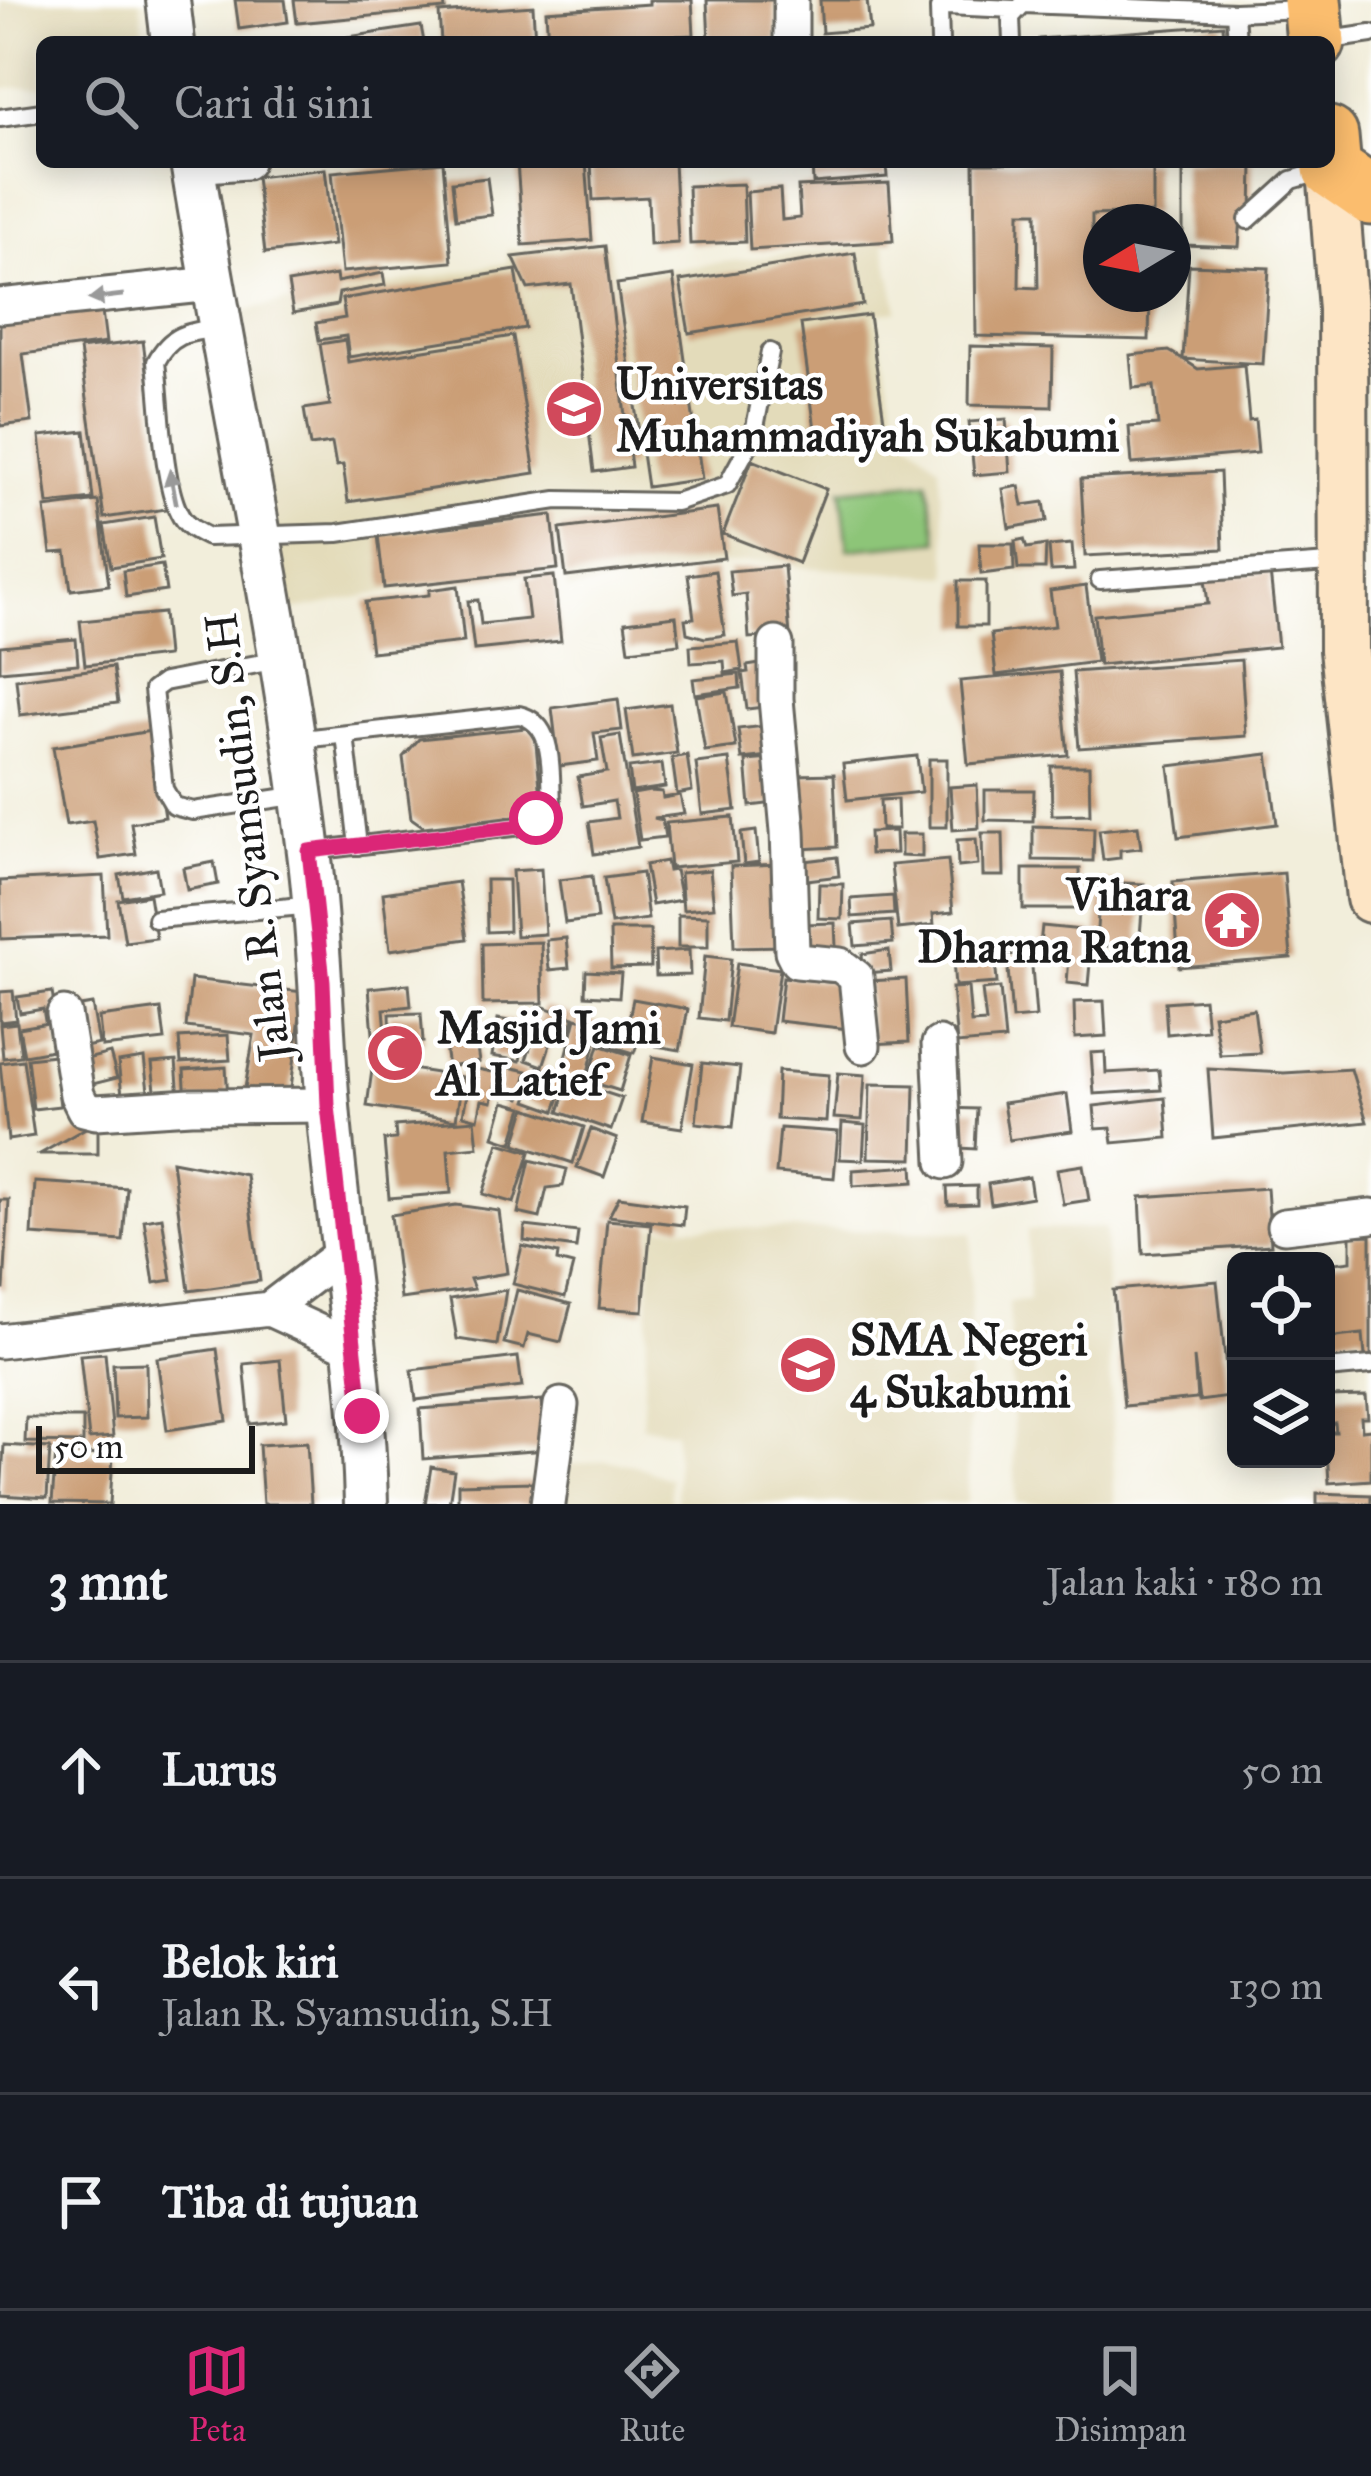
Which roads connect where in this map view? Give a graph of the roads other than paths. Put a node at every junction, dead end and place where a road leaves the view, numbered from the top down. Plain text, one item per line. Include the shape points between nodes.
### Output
1 (168, 0) edge
2 (791, 0) edge
3 (1015, 9) junction
4 (1235, 12) junction
5 (1314, 23) edge
6 (1371, 34) edge
7 (172, 36) edge
8 (791, 36) edge
9 (940, 36) edge
10 (1013, 36) edge
11 (1237, 36) edge
12 (36, 113) edge
13 (0, 118) edge
14 (1344, 167) edge
15 (193, 168) edge
16 (1248, 220) dead end
17 (212, 284) junction
18 (1357, 290) edge
19 (0, 306) edge
20 (220, 328) junction
21 (770, 352) dead end
22 (259, 537) junction
23 (1343, 562) junction
24 (1100, 580) dead end
25 (776, 644) dead end
26 (280, 660) junction
27 (345, 735) junction
28 (293, 740) junction
29 (301, 794) junction
30 (358, 845) junction
31 (309, 851) junction
32 (1371, 898) edge
33 (315, 905) junction
34 (156, 920) dead end
35 (64, 1014) dead end
36 (939, 1044) dead end
37 (863, 1046) dead end
38 (328, 1106) junction
39 (945, 1162) dead end
40 (1371, 1216) edge
41 (1284, 1226) dead end
42 (345, 1251) junction
43 (269, 1309) junction
44 (0, 1341) edge
45 (356, 1349) junction
46 (1371, 1365) edge
47 (1335, 1368) edge
48 (560, 1405) dead end
49 (366, 1504) edge
50 (548, 1504) edge

1 - 7 street
2 - 8 street
3 - 4 lane
3 - 9 lane via 946,6 939,9
3 - 10 lane
4 - 5 lane
4 - 11 lane
5 - 6 lane
12 - 13 lane
14 - 16 lane via 1292,180
14 - 18 main road
15 - 17 street, Jalan R. Syamsudin, S.H
17 -> 19 street
17 - 20 street, Jalan R. Syamsudin, S.H
18 - 23 main road
20 - 22 street, Jalan R. Syamsudin, S.H
22 -> 20 lane via 192,530 171,487 156,362 179,334
21 - 22 lane via 754,437 727,485 676,502 557,500
22 - 26 street, Jalan R. Syamsudin, S.H
23 - 24 lane
23 - 32 main road via 1344,650
25 - 37 street via 792,951 796,961 840,964 856,977
26 - 28 street, Jalan R. Syamsudin, S.H
26 - 29 lane via 153,690 164,789 174,806 193,811
27 - 28 lane
27 - 30 lane
27 - 30 lane via 520,715 542,729 548,749 552,803 521,826
28 - 29 street, Jalan R. Syamsudin, S.H
29 - 31 street, Jalan R. Syamsudin, S.H
30 - 31 lane
31 - 33 street, Jalan R. Syamsudin, S.H
33 - 34 lane
33 - 38 street, Jalan R. Syamsudin, S.H
35 - 38 street via 84,1109
36 - 39 street
38 - 42 street, Jalan R. Syamsudin, S.H
40 - 41 street
42 - 43 street
42 - 45 street, Jalan R. Syamsudin, S.H
43 - 44 street
43 - 45 street
45 - 49 street, Jalan R. Syamsudin, S.H
46 - 47 lane
48 - 50 street

